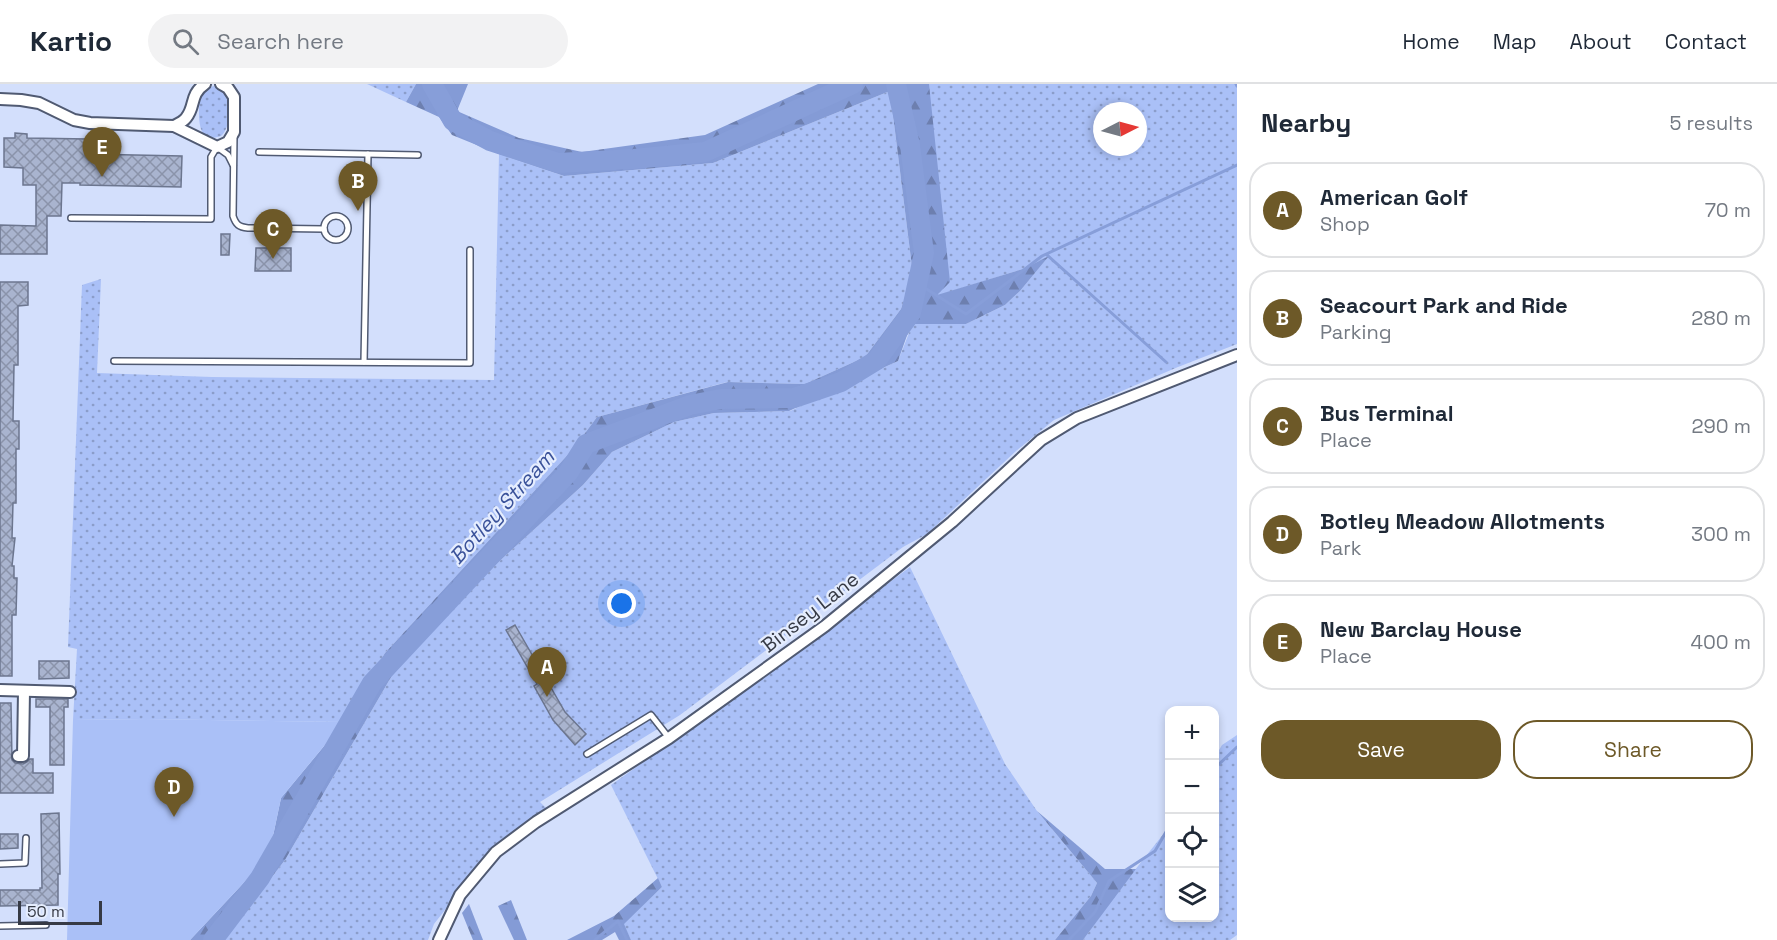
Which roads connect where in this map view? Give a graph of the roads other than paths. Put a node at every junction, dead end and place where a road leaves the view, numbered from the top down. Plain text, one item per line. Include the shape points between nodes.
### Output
1 (205, 84) edge
2 (221, 84) edge
3 (0, 99) edge
4 (174, 126) junction
5 (234, 132) junction
6 (218, 147) junction
7 (259, 152) dead end
8 (368, 154) junction
9 (418, 154) dead end
10 (233, 165) junction
11 (71, 218) dead end
12 (324, 228) junction
13 (470, 250) dead end
14 (1237, 355) edge
15 (114, 361) dead end
16 (364, 362) junction
17 (0, 690) edge
18 (24, 691) junction
19 (70, 692) dead end
20 (669, 738) junction
21 (587, 754) dead end
22 (18, 756) dead end
23 (26, 838) dead end
24 (0, 864) edge
25 (46, 925) dead end
26 (0, 926) edge
27 (439, 940) edge

1 - 4 street via 194,95 187,117
2 - 5 street via 234,97
3 - 4 street via 39,103 74,120 90,123
4 - 6 street
5 - 6 street via 228,142
5 - 10 lane
6 - 10 lane
6 - 11 lane via 211,157 211,219
7 - 8 lane
8 - 9 lane
8 - 16 lane
10 - 12 lane via 235,224 248,228
12 - 12 lane via 326,220 333,216 341,216 349,225 346,236 337,240 329,238
13 - 16 lane via 470,363
14 - 20 street, Binsey Lane via 1077,418 1041,440 952,522 825,626
15 - 16 lane
17 - 18 street
18 - 19 street
18 - 22 street via 23,756
20 - 21 lane via 651,716
20 - 27 street, Binsey Lane via 536,822 496,852 460,895
23 - 24 lane via 25,863
25 - 26 lane

